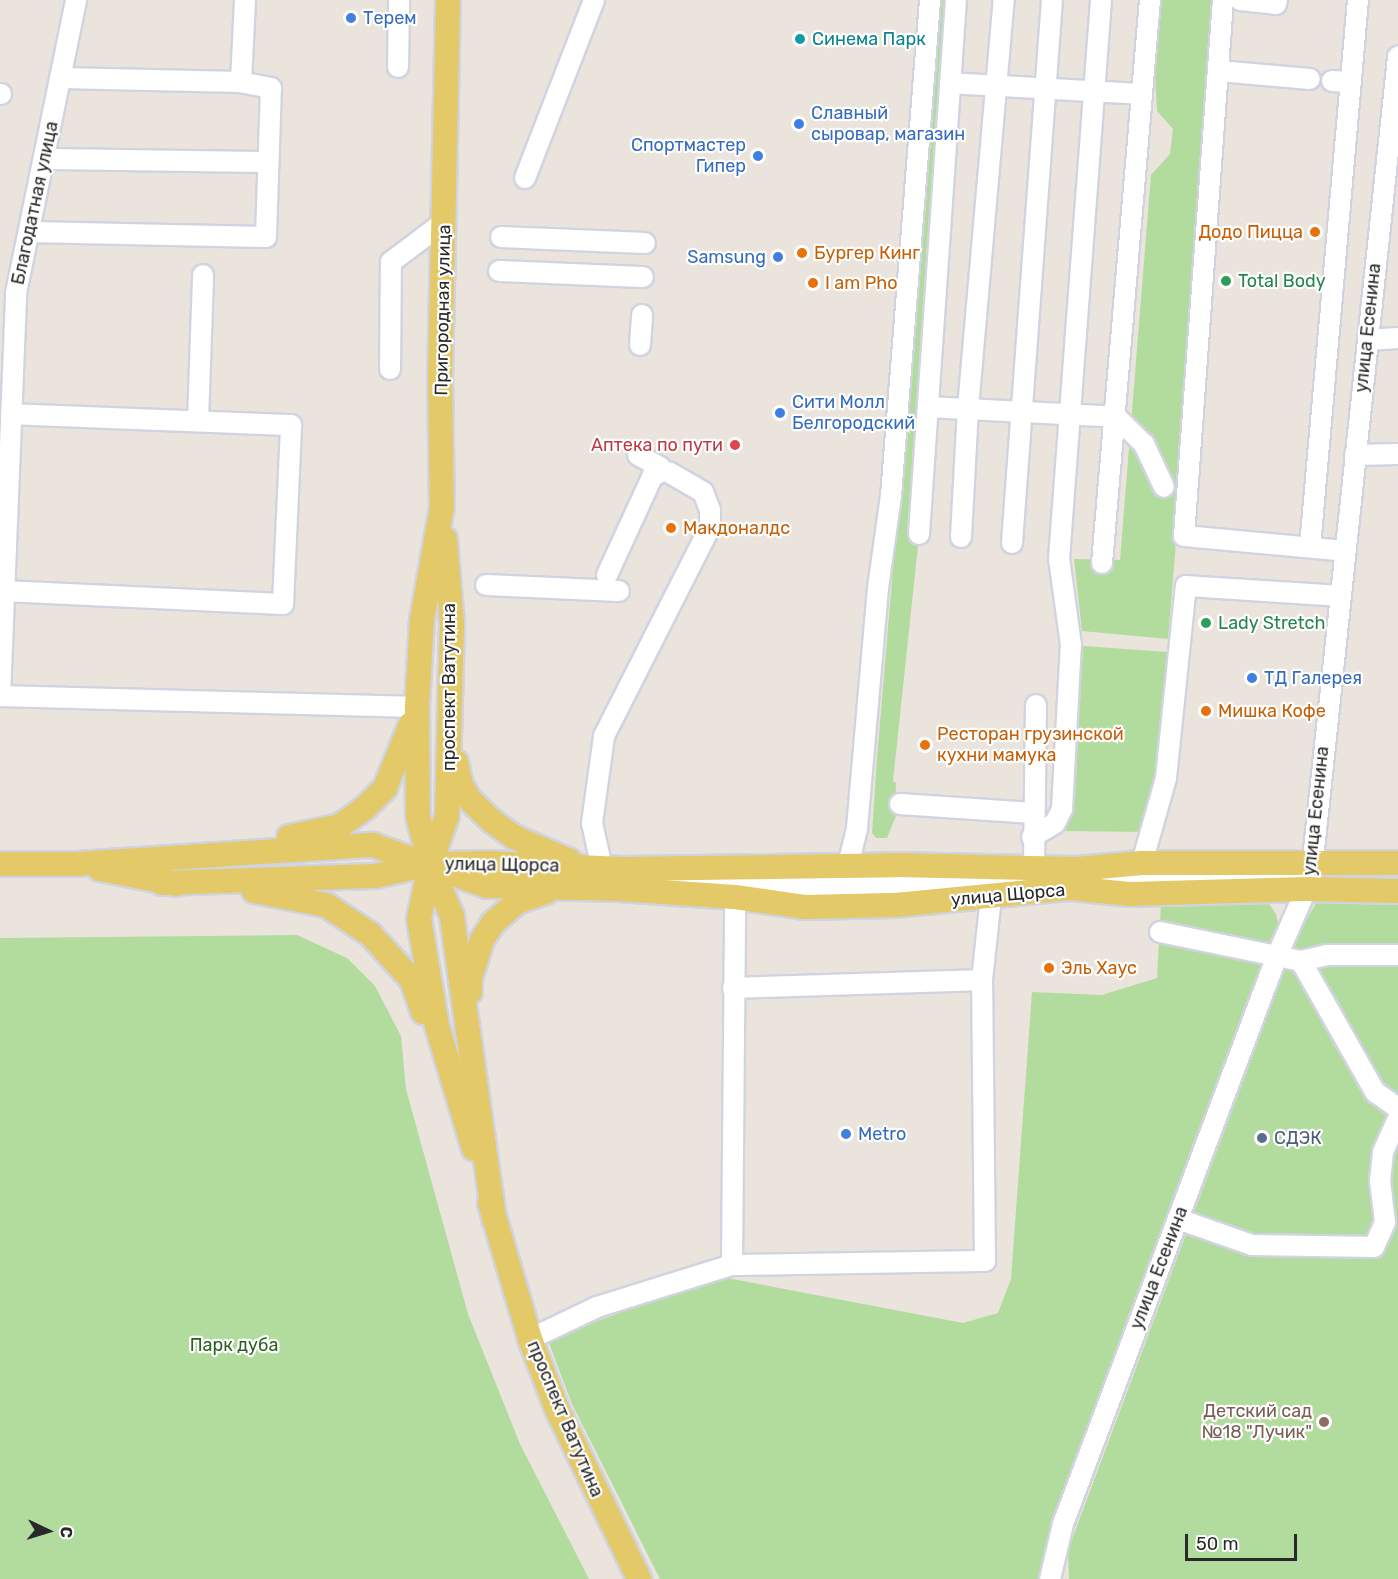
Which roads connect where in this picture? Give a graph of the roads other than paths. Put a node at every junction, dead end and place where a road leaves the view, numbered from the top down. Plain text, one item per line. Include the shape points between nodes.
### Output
1 (65, 0) edge
2 (76, 0) edge
3 (244, 0) edge
4 (399, 0) edge
5 (448, 0) edge
6 (594, 0) edge
7 (930, 0) edge
8 (956, 0) edge
9 (1004, 0) edge
10 (1052, 0) edge
11 (1101, 0) edge
12 (1150, 0) edge
13 (1223, 0) edge
14 (1240, 0) edge
15 (1277, 0) edge
16 (1358, 0) edge
17 (1398, 57) edge
18 (398, 67) dead end
19 (1219, 71) junction
20 (60, 78) junction
21 (1310, 79) dead end
22 (241, 82) junction
23 (950, 82) junction
24 (998, 86) junction
25 (1046, 87) junction
26 (1093, 89) junction
27 (1142, 94) junction
28 (44, 159) junction
29 (267, 162) junction
30 (525, 178) dead end
31 (444, 222) junction
32 (29, 232) junction
33 (501, 237) dead end
34 (645, 243) dead end
35 (499, 271) dead end
36 (203, 275) dead end
37 (643, 277) dead end
38 (7, 292) edge
39 (642, 315) dead end
40 (1398, 338) edge
41 (1368, 340) junction
42 (640, 345) dead end
43 (390, 369) dead end
44 (0, 388) edge
45 (928, 406) junction
46 (968, 408) junction
47 (1022, 412) junction
48 (12, 414) junction
49 (1070, 415) junction
50 (1116, 417) junction
51 (198, 421) junction
52 (1398, 454) edge
53 (638, 455) dead end
54 (1355, 455) junction
55 (663, 470) junction
56 (1164, 487) dead end
57 (4, 493) edge
58 (442, 507) junction
59 (919, 534) dead end
60 (961, 537) dead end
61 (1012, 543) dead end
62 (1310, 547) junction
63 (1345, 551) junction
64 (1102, 563) dead end
65 (486, 585) dead end
66 (5, 591) junction
67 (1340, 596) junction
68 (422, 619) joint
69 (452, 624) junction
70 (865, 629) dead end
71 (0, 696) edge
72 (1036, 705) dead end
73 (417, 707) junction
74 (855, 801) dead end
75 (900, 804) dead end
76 (1033, 813) junction
77 (1032, 837) junction
78 (227, 851) junction
79 (1142, 863) junction
80 (1398, 863) edge
81 (0, 864) edge
82 (77, 864) junction
83 (430, 864) junction
84 (849, 865) junction
85 (1034, 868) junction
86 (602, 876) junction
87 (1310, 877) junction
88 (1398, 879) edge
89 (162, 883) junction
90 (1398, 891) edge
91 (735, 897) junction
92 (991, 897) junction
93 (1160, 932) dead end
94 (1398, 955) edge
95 (1277, 956) junction
96 (1301, 961) junction
97 (982, 980) junction
98 (733, 988) junction
99 (472, 1045) junction
100 (1398, 1108) edge
101 (1398, 1118) edge
102 (494, 1219) junction
103 (1178, 1219) junction
104 (732, 1264) junction
105 (530, 1339) junction
106 (639, 1579) edge
107 (1050, 1579) edge

1 - 38 street, Благодатная улица
2 - 20 street, Благодатная улица
3 - 22 street
4 - 18 street
5 - 31 main road, Пригородная улица
6 - 30 street
7 - 84 street via 891,496 878,588 857,828
8 - 23 street
9 - 24 street
10 - 25 street
11 - 26 street
12 - 27 street
13 - 19 street
14 - 15 street via 1276,4
16 - 62 street via 1341,81
17 - 41 street, улица Есенина
19 - 21 street
19 - 62 street via 1184,536
20 - 22 street
20 - 28 street, Благодатная улица
22 - 29 street via 271,88
23 - 24 street
23 - 45 street
24 - 25 street
24 - 46 street
25 - 26 street
25 - 47 street
26 - 27 street
26 - 49 street
27 - 50 street
28 - 29 street
28 - 32 street, Благодатная улица
29 - 32 street via 266,237
31 - 43 street via 391,262
31 - 58 main road, Пригородная улица
32 - 38 street, Благодатная улица
33 - 34 street
35 - 37 street
36 - 51 street
38 - 44 street, Благодатная улица
38 - 48 street, Благодатная улица
39 - 42 street
40 - 41 street
41 - 54 street, улица Есенина
45 - 46 street
45 - 59 street
46 - 47 street
46 - 60 street
47 - 49 street
47 - 61 street
48 - 51 street
48 - 57 street, Благодатная улица
49 - 50 street
49 - 77 street via 1059,559 1071,645 1062,809 1055,823
50 - 56 street via 1144,444
50 - 64 street
51 - 66 street via 291,425 283,604
52 - 54 street
53 - 55 street
54 - 63 street, улица Есенина
55 - 65 street via 652,477 613,583
55 - 86 street via 703,492 710,510 710,527 604,736 592,823
57 - 66 street, Благодатная улица
58 - 68 main road, Пригородная улица
58 - 69 main road, проспект Ватутина
62 - 63 street
63 - 67 street, улица Есенина
66 - 71 street, Благодатная улица
67 - 79 street via 1186,586 1166,778
67 - 87 street, улица Есенина
68 - 73 main road, проспект Ватутина
69 - 83 main road, проспект Ватутина via 447,816
69 - 86 main road via 456,768 461,785 470,800 514,837
70 - 74 street via 868,651
71 - 73 street
72 - 76 street
73 - 78 main road via 385,788 366,807 340,826
73 - 83 main road, проспект Ватутина via 418,816
75 - 76 street
76 - 77 street
77 - 85 street
78 - 82 main road
78 - 83 main road via 373,845
79 - 85 main road, улица Щорса
79 - 87 main road, улица Щорса
80 - 87 main road, улица Щорса
81 - 82 main road
82 - 89 main road
83 - 86 main road, улица Щорса
83 - 89 main road via 375,876
83 - 99 main road, проспект Ватутина via 452,916
83 - 102 main road, проспект Ватутина via 419,919 437,1026
84 - 85 main road, улица Щорса
84 - 86 main road, улица Щорса
86 - 87 street, улица Щорса via 885,886 1035,878
86 - 91 main road, улица Щорса
86 - 99 main road via 517,902 493,923 482,940 470,979
87 - 88 street, улица Щорса
87 - 90 main road, улица Щорса
87 - 92 main road, улица Щорса via 1130,894 1070,888
87 - 95 street, улица Есенина
89 - 102 main road via 273,893 326,905 370,934 412,980 469,1167
91 - 92 main road, улица Щорса via 804,907 896,906
91 - 98 street
92 - 97 street
93 - 95 street
94 - 96 street via 1327,955
95 - 96 street
95 - 103 street, улица Есенина
96 - 100 street via 1375,1092
97 - 98 street
97 - 104 street via 985,1261
98 - 104 street
99 - 102 main road, проспект Ватутина
101 - 103 street via 1383,1152 1380,1181 1385,1222 1374,1247 1252,1245
102 - 105 main road, проспект Ватутина
103 - 107 street, улица Есенина via 1063,1524
104 - 105 street via 597,1307
105 - 106 main road, проспект Ватутина via 557,1409

